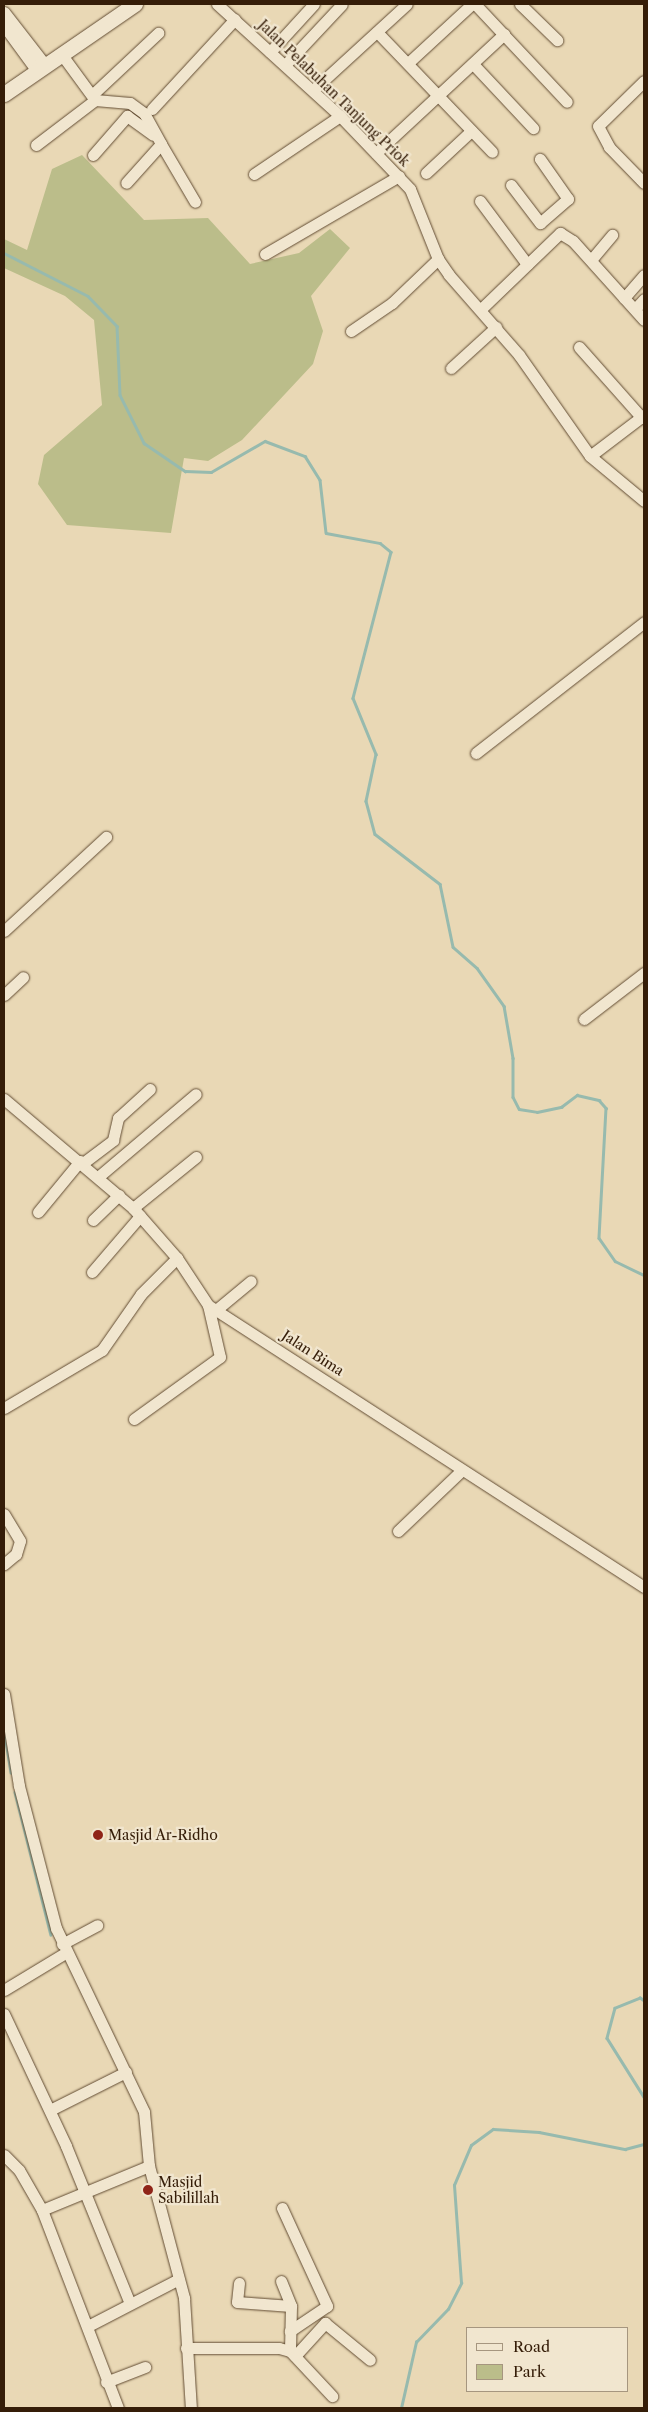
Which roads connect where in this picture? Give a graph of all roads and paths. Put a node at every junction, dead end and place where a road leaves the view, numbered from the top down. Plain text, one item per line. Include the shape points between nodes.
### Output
1 (135, 4) edge
2 (217, 4) edge
3 (314, 4) edge
4 (342, 4) edge
5 (407, 4) edge
6 (473, 4) edge
7 (520, 4) edge
8 (4, 12) edge
9 (235, 19) junction
10 (4, 26) edge
11 (377, 32) junction
12 (158, 33) dead end
13 (504, 34) junction
14 (556, 40) dead end
15 (270, 52) junction
16 (62, 55) junction
17 (408, 63) junction
18 (473, 64) junction
19 (285, 65) junction
20 (41, 69) junction
21 (644, 81) edge
22 (313, 90) junction
23 (4, 94) edge
24 (438, 96) junction
25 (94, 97) junction
26 (567, 102) dead end
27 (152, 109) dead end
28 (340, 116) junction
29 (533, 128) dead end
30 (471, 130) junction
31 (160, 142) junction
32 (36, 145) dead end
33 (492, 152) dead end
34 (376, 153) junction
35 (93, 155) dead end
36 (540, 159) dead end
37 (426, 173) dead end
38 (254, 174) dead end
39 (399, 176) junction
40 (126, 183) dead end
41 (644, 183) edge
42 (511, 185) dead end
43 (480, 201) dead end
44 (195, 202) dead end
45 (547, 218) junction
46 (560, 233) junction
47 (612, 235) dead end
48 (265, 254) dead end
49 (438, 259) junction
50 (591, 260) junction
51 (527, 264) junction
52 (644, 275) edge
53 (624, 298) junction
54 (644, 299) edge
55 (481, 309) junction
56 (635, 309) junction
57 (644, 320) edge
58 (496, 327) junction
59 (351, 331) dead end
60 (579, 347) dead end
61 (451, 368) dead end
62 (643, 417) edge
63 (590, 456) junction
64 (644, 501) edge
65 (644, 622) edge
66 (476, 753) dead end
67 (106, 837) dead end
68 (4, 931) edge
69 (644, 973) edge
70 (23, 977) dead end
71 (4, 995) edge
72 (584, 1019) dead end
73 (150, 1089) dead end
74 (196, 1094) dead end
75 (4, 1099) edge
76 (196, 1156) dead end
77 (82, 1162) junction
78 (98, 1177) junction
79 (118, 1194) junction
80 (38, 1212) dead end
81 (137, 1212) junction
82 (93, 1220) dead end
83 (177, 1258) junction
84 (92, 1272) dead end
85 (251, 1281) dead end
86 (212, 1308) junction
87 (4, 1408) edge
88 (134, 1419) dead end
89 (461, 1471) junction
90 (4, 1514) edge
91 (398, 1531) dead end
92 (4, 1564) edge
93 (644, 1587) edge
94 (4, 1694) edge
95 (97, 1925) dead end
96 (63, 1949) junction
97 (4, 1990) edge
98 (4, 2014) edge
99 (126, 2072) junction
100 (50, 2110) junction
101 (4, 2156) edge
102 (149, 2166) junction
103 (84, 2191) junction
104 (282, 2208) dead end
105 (42, 2210) junction
106 (179, 2279) junction
107 (281, 2281) dead end
108 (238, 2283) dead end
109 (130, 2304) junction
110 (291, 2306) junction
111 (88, 2326) junction
112 (290, 2330) junction
113 (186, 2348) junction
114 (292, 2354) junction
115 (370, 2360) dead end
116 (145, 2366) dead end
117 (106, 2382) junction
118 (332, 2396) dead end
119 (118, 2408) edge
120 (192, 2408) edge

1 - 16 main road
2 - 9 street, Jalan Pelabuhan Tanjung Priok
3 - 15 street
4 - 19 street
5 - 11 street
6 - 13 street
6 - 17 street
7 - 14 street
8 - 20 street
9 - 15 street, Jalan Pelabuhan Tanjung Priok
9 - 27 street
10 - 20 street
11 - 17 street
11 - 22 street
12 - 25 street
13 - 18 street
13 - 26 street
15 - 19 street, Jalan Pelabuhan Tanjung Priok
16 - 20 main road
16 - 25 street
17 - 24 street
18 - 24 street
18 - 29 street
19 - 22 street, Jalan Pelabuhan Tanjung Priok
20 - 23 main road
21 - 41 street via 598,126 609,147
22 - 28 street, Jalan Pelabuhan Tanjung Priok
24 - 30 street
24 - 34 street
25 - 31 street via 136,106
25 - 32 street
28 - 34 street, Jalan Pelabuhan Tanjung Priok
28 - 38 street
30 - 33 street
30 - 37 street
31 - 35 street via 127,116
31 - 40 street
31 - 44 street
34 - 39 street, Jalan Pelabuhan Tanjung Priok
36 - 45 street via 568,199
39 - 48 street
39 - 49 street, Jalan Pelabuhan Tanjung Priok via 419,205
42 - 45 street via 540,223
43 - 51 street
45 - 46 street
46 - 50 street
46 - 51 street
47 - 50 street
49 - 55 street, Jalan Pelabuhan Tanjung Priok
49 - 59 street via 392,303
50 - 53 street
51 - 55 street
52 - 53 street
53 - 56 street
54 - 56 street
55 - 58 street, Jalan Pelabuhan Tanjung Priok
56 - 57 street
58 - 61 street
58 - 63 street, Jalan Pelabuhan Tanjung Priok
60 - 62 street
62 - 63 street
63 - 64 street, Jalan Pelabuhan Tanjung Priok
65 - 66 street
67 - 68 street
69 - 72 street
70 - 71 street
73 - 77 street via 118,1118 113,1140
74 - 78 street
75 - 77 street, Jalan Bima
76 - 81 street
77 - 78 street, Jalan Bima
77 - 80 street
78 - 79 street, Jalan Bima
79 - 81 street, Jalan Bima
79 - 82 street
81 - 83 street, Jalan Bima
81 - 84 street
83 - 86 street, Jalan Bima
83 - 87 street via 141,1294 102,1350
85 - 86 street
86 - 88 street via 220,1358
86 - 89 street, Jalan Bima via 413,1435
89 - 91 street
89 - 93 street, Jalan Bima
90 - 92 street via 20,1541 16,1554
94 - 96 street via 40,1878
95 - 96 street
96 - 97 street
96 - 99 street
98 - 100 street
99 - 100 street
99 - 102 street via 144,2112
100 - 103 street
101 - 105 street via 19,2170
102 - 103 street
102 - 106 street
103 - 105 street
103 - 109 street
104 - 112 street via 327,2306
105 - 111 street
106 - 109 street
106 - 113 street
107 - 110 street
108 - 110 street via 237,2302
109 - 111 street
110 - 112 street
111 - 117 street
112 - 114 street
113 - 114 street
113 - 120 street
114 - 115 street via 325,2323
114 - 118 street
116 - 117 street
117 - 119 street

